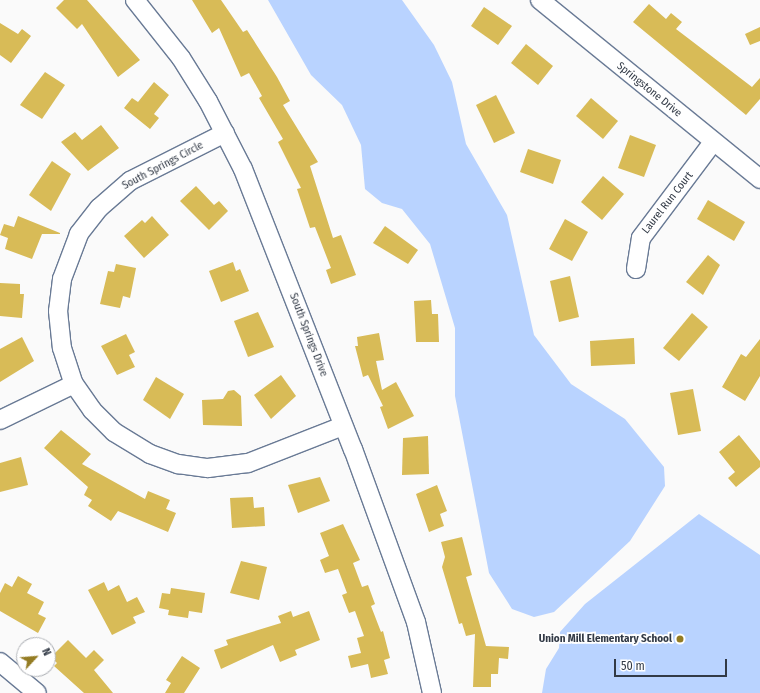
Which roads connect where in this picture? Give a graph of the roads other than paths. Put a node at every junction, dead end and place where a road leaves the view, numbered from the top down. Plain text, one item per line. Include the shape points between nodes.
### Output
1 (135, 0) edge
2 (540, 0) edge
3 (226, 133) junction
4 (713, 142) junction
5 (760, 178) edge
6 (636, 268) dead end
7 (74, 384) junction
8 (0, 420) edge
9 (343, 426) junction
10 (0, 662) edge
11 (37, 693) edge
12 (432, 693) edge

1 - 3 street, South Springs Drive via 181,58
2 - 4 street, Springstone Drive
3 - 7 street, South Springs Circle via 130,181 99,208 79,234 62,279 58,311 62,348
3 - 9 street, South Springs Drive
4 - 5 street, Springstone Drive
4 - 6 street, Laurel Run Court via 644,232
7 - 8 street
7 - 9 street, South Springs Circle via 89,407 114,432 150,454 178,464 208,468 248,463
9 - 12 street, South Springs Drive via 416,622
10 - 11 street

